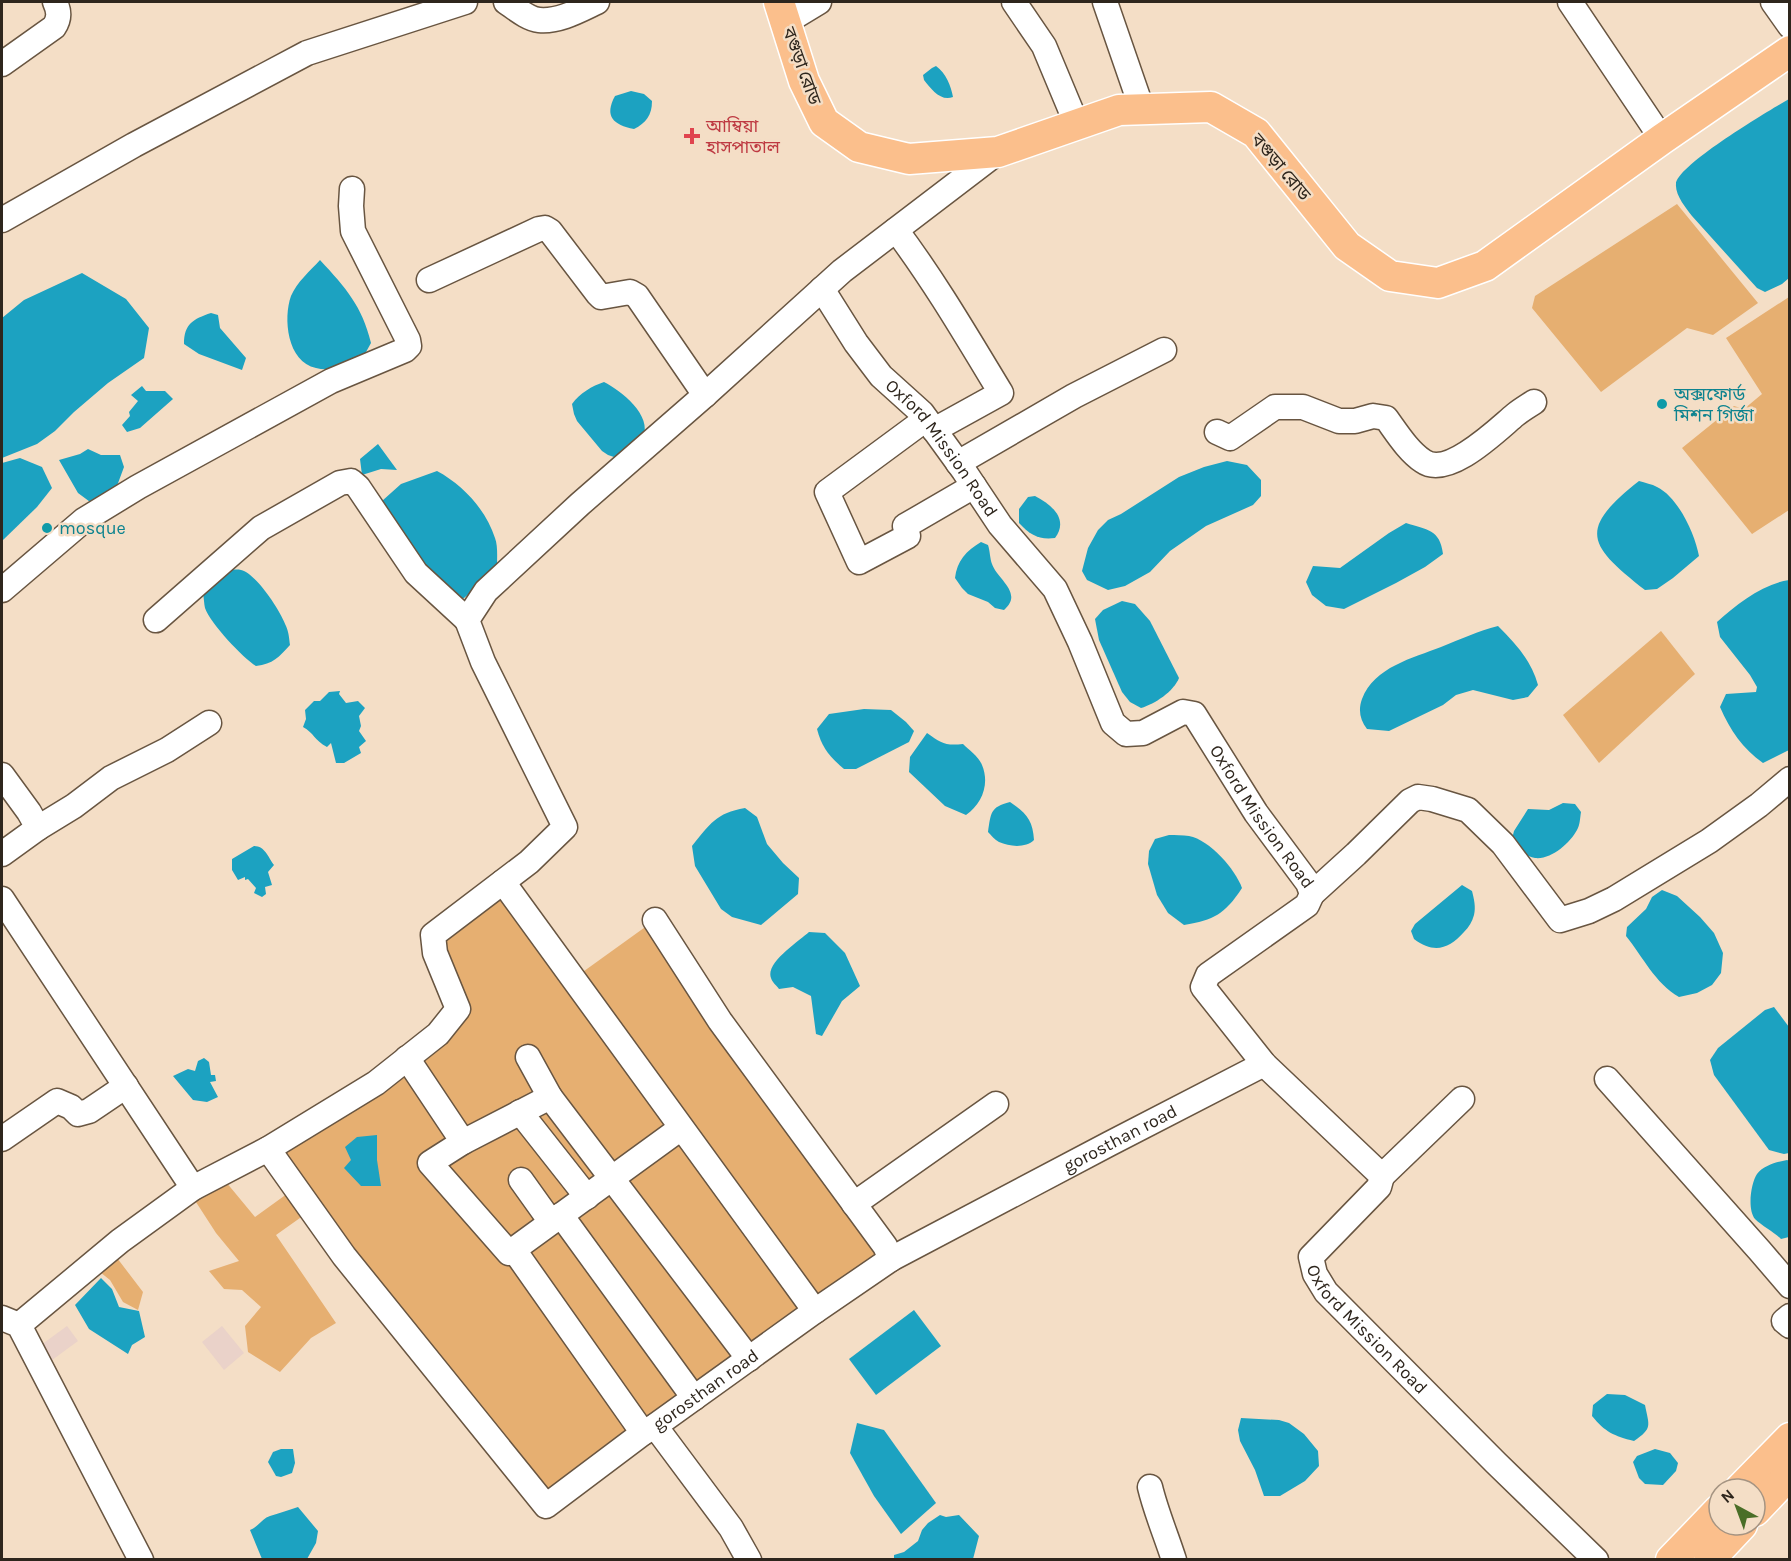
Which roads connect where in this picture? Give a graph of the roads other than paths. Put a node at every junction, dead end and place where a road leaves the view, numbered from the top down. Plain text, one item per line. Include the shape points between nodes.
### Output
1 (55, 2) edge
2 (465, 2) edge
3 (506, 2) edge
4 (597, 2) edge
5 (819, 2) edge
6 (1014, 2) edge
7 (1105, 2) edge
8 (1570, 2) edge
9 (1773, 2) edge
10 (782, 12) edge
11 (1790, 26) edge
12 (1790, 51) edge
13 (2, 64) edge
14 (1142, 109) junction
15 (1077, 125) junction
16 (1662, 139) junction
17 (998, 152) junction
18 (352, 189) dead end
19 (2, 220) edge
20 (896, 230) junction
21 (429, 280) dead end
22 (822, 289) junction
23 (1164, 350) dead end
24 (705, 395) junction
25 (1534, 402) dead end
26 (979, 405) junction
27 (930, 424) junction
28 (1217, 432) dead end
29 (998, 440) junction
30 (958, 463) junction
31 (974, 486) junction
32 (2, 590) edge
33 (156, 620) dead end
34 (467, 620) junction
35 (209, 723) dead end
36 (2, 775) edge
37 (1790, 778) edge
38 (38, 828) junction
39 (2, 854) edge
40 (503, 882) junction
41 (1312, 894) junction
42 (2, 899) edge
43 (655, 920) dead end
44 (528, 1057) dead end
45 (407, 1058) junction
46 (1264, 1064) junction
47 (1607, 1079) dead end
48 (126, 1086) junction
49 (550, 1097) junction
50 (1462, 1099) dead end
51 (996, 1104) dead end
52 (520, 1113) junction
53 (681, 1128) junction
54 (2, 1139) edge
55 (463, 1142) junction
56 (268, 1149) junction
57 (1382, 1176) junction
58 (612, 1178) junction
59 (521, 1180) dead end
60 (193, 1188) junction
61 (586, 1197) junction
62 (854, 1204) junction
63 (556, 1219) junction
64 (514, 1250) junction
65 (891, 1259) junction
66 (1790, 1286) edge
67 (815, 1311) junction
68 (1790, 1316) edge
69 (10, 1322) edge
70 (1790, 1326) edge
71 (749, 1359) junction
72 (694, 1398) junction
73 (649, 1430) junction
74 (1790, 1438) edge
75 (1790, 1474) edge
76 (1752, 1477) edge
77 (1150, 1487) dead end
78 (1767, 1498) edge
79 (1707, 1522) edge
80 (1731, 1537) edge
81 (141, 1560) edge
82 (749, 1560) edge
83 (1174, 1560) edge
84 (1596, 1560) edge
85 (1671, 1560) edge
86 (1709, 1560) edge

1 - 13 street via 59,19 54,27
2 - 19 street via 307,53
3 - 4 street via 538,20 576,12
5 - 10 street
6 - 15 street via 1044,46
7 - 14 street
8 - 16 street
9 - 11 street
10 - 17 main road, বগুড়া রোড via 804,81 824,122 859,147 909,159
12 - 16 main road, বগুড়া রোড
14 - 15 main road, বগুড়া রোড via 1119,110
14 - 16 main road, বগুড়া রোড via 1210,107 1257,133 1347,246 1390,276 1438,283 1485,266
15 - 17 main road, বগুড়া রোড
17 - 20 street
18 - 32 street via 353,231 409,346 331,381 84,520
20 - 22 street
20 - 26 street via 926,271 1001,393
21 - 24 street via 545,228 597,294 602,297 630,292 637,296
22 - 24 street
22 - 27 street, Oxford Mission Road via 881,376
23 - 29 street
24 - 34 street via 486,591
25 - 28 street via 1488,440 1439,465 1425,463 1386,418 1373,416 1339,421 1303,407 1275,407 1230,438
26 - 27 street
26 - 29 street
27 - 30 street, Oxford Mission Road
27 - 31 street via 828,492 859,562 908,536 905,526
29 - 30 street
30 - 31 street, Oxford Mission Road
31 - 41 street, Oxford Mission Road via 1000,525 1055,589 1113,723 1126,734 1143,733 1184,712 1194,714 1226,769
33 - 34 street via 261,528 340,483 351,481 416,573
34 - 40 street via 483,663 565,827
35 - 38 street via 111,778
36 - 38 street
37 - 41 street via 1709,841 1614,899 1560,920 1503,844 1468,810 1418,797
38 - 39 street
40 - 45 street via 433,935 435,953 458,1009 438,1034
40 - 53 street
41 - 46 street, Oxford Mission Road via 1307,905 1208,975 1203,987
42 - 48 street
43 - 62 street via 720,1021
44 - 49 street
45 - 55 street
45 - 56 street via 376,1083
46 - 57 street, Oxford Mission Road
46 - 65 street, gorosthan road
47 - 66 street
48 - 54 street via 78,1114 57,1101
48 - 60 street
49 - 52 street
49 - 58 street
50 - 57 street
51 - 62 street
52 - 55 street
52 - 61 street
53 - 58 street
53 - 67 street
55 - 64 street via 430,1163 509,1253
56 - 60 street
56 - 73 street, gorosthan road via 344,1256 546,1506
57 - 84 street, Oxford Mission Road via 1379,1187 1311,1257 1315,1274 1326,1292
58 - 61 street
58 - 71 street
59 - 63 street
60 - 69 street
61 - 63 street
62 - 65 street
63 - 64 street
63 - 72 street
64 - 73 street
65 - 67 street, gorosthan road
67 - 71 street, gorosthan road
68 - 70 street via 1784,1321
69 - 81 street
71 - 72 street, gorosthan road
72 - 73 street, gorosthan road
73 - 82 street via 731,1527
74 - 76 main road
75 - 78 main road
77 - 83 street
79 - 85 main road
80 - 86 main road

